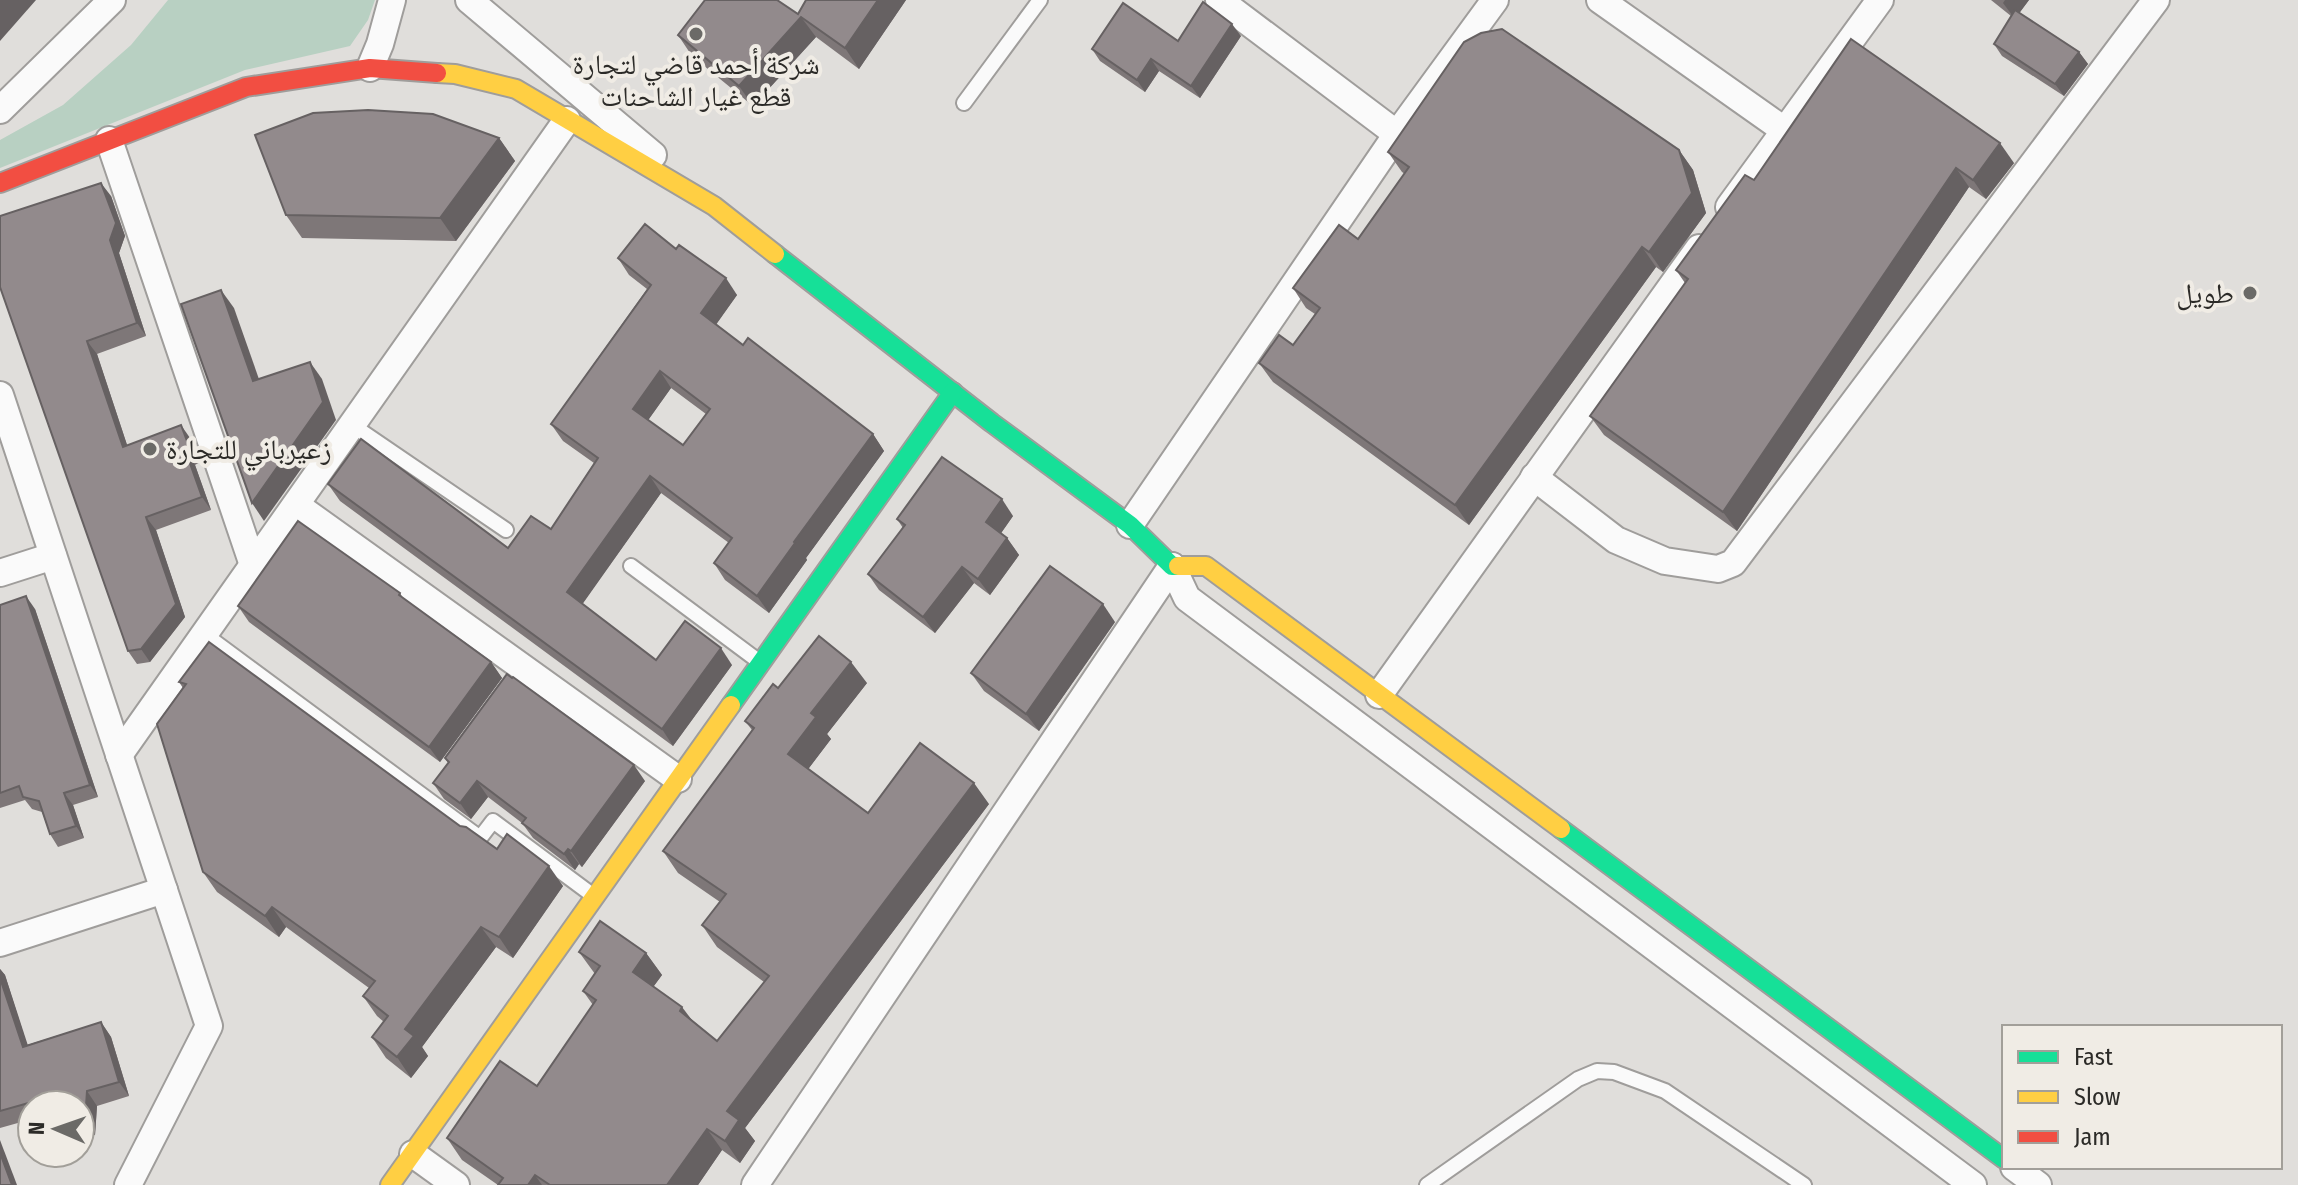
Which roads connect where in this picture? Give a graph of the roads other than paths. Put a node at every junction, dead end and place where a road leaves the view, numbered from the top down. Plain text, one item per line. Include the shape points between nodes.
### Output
1 (112, 0) edge
2 (392, 0) edge
3 (469, 0) edge
4 (1040, 0) edge
5 (1219, 0) edge
6 (1495, 0) edge
7 (1600, 0) edge
8 (1880, 0) edge
9 (2156, 0) edge
10 (370, 68) junction
11 (964, 103) dead end
12 (0, 110) edge
13 (567, 120) junction
14 (1784, 130) junction
15 (1397, 134) junction
16 (109, 140) junction
17 (0, 183) edge
18 (714, 206) junction
19 (953, 392) junction
20 (0, 395) edge
21 (352, 425) junction
22 (1534, 477) junction
23 (296, 505) junction
24 (1130, 525) junction
25 (506, 530) dead end
26 (53, 556) junction
27 (253, 565) junction
28 (631, 566) dead end
29 (1172, 566) junction
30 (0, 573) edge
31 (204, 634) junction
32 (761, 663) junction
33 (1379, 695) junction
34 (119, 755) junction
35 (678, 779) junction
36 (164, 890) junction
37 (595, 897) junction
38 (0, 943) edge
39 (413, 1154) junction
40 (2002, 1160) edge
41 (1970, 1169) edge
42 (2017, 1169) edge
43 (128, 1185) edge
44 (390, 1185) edge
45 (456, 1185) edge
46 (755, 1185) edge
47 (1427, 1185) edge
48 (1804, 1185) edge
49 (2038, 1185) edge

1 - 12 street
2 - 10 street
3 - 18 street
4 - 11 lane
5 - 15 street
6 - 15 street
7 - 14 street
8 - 14 street
9 - 22 street via 1733,563 1718,569 1665,561 1616,540
10 - 13 street via 455,74 516,89
10 - 16 street via 246,87
13 - 18 street
13 - 21 street
14 - 22 street
15 - 24 street
16 - 17 street
16 - 27 street
18 - 19 street
19 - 24 street
19 - 32 street
20 - 26 street
21 - 23 street
21 - 25 lane
22 - 33 street
23 - 27 street
23 - 35 street via 518,673
24 - 29 street
26 - 30 street
26 - 34 street
27 - 31 street
28 - 32 lane
29 - 33 street via 1206,566
29 - 41 street via 1187,598
29 - 46 street
31 - 34 street
31 - 37 lane via 431,792 480,838 493,821
32 - 35 street
33 - 41 street
34 - 36 street
35 - 37 street
36 - 38 street
36 - 43 street via 209,1026
37 - 39 street
39 - 44 street
39 - 45 street
40 - 41 street
42 - 49 street
47 - 48 lane via 1597,1071 1665,1091

